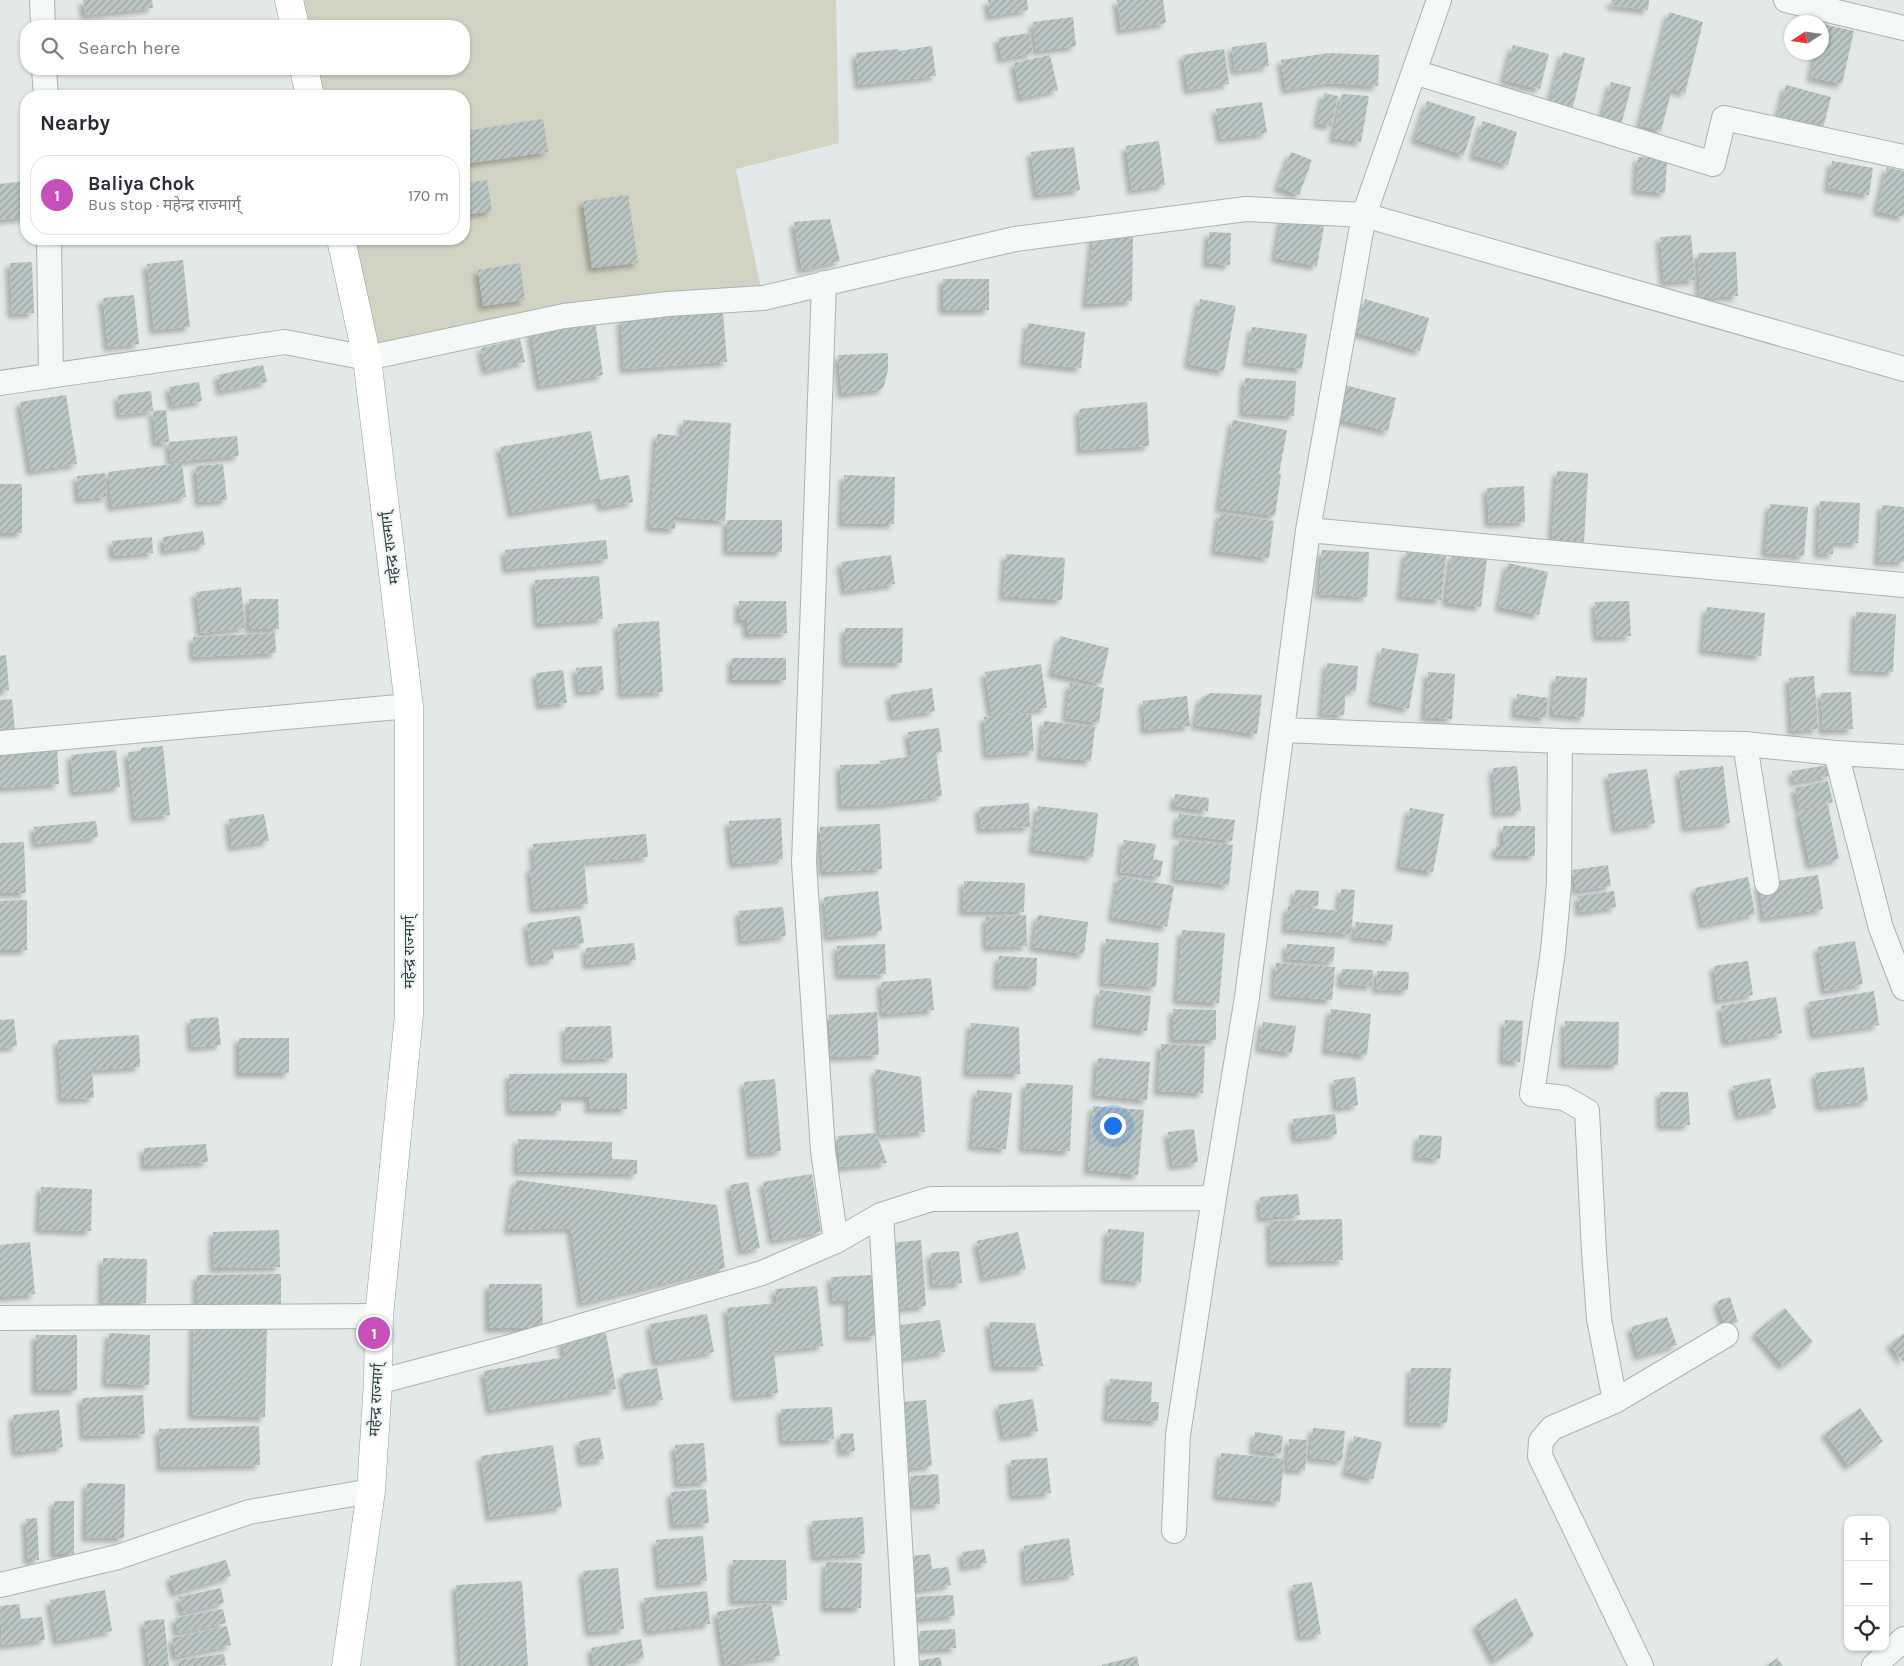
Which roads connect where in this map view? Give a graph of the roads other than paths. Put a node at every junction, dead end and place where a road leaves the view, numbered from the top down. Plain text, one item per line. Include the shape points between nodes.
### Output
1 (42, 0) edge
2 (289, 0) edge
3 (1438, 0) edge
4 (1786, 0) edge
5 (43, 20) edge
6 (294, 20) edge
7 (1904, 28) edge
8 (1414, 72) junction
9 (44, 75) edge
10 (305, 75) edge
11 (46, 90) edge
12 (309, 90) edge
13 (1904, 157) edge
14 (1364, 215) junction
15 (49, 245) edge
16 (342, 245) edge
17 (824, 284) junction
18 (367, 358) junction
19 (1904, 369) edge
20 (51, 375) junction
21 (0, 383) edge
22 (1308, 530) junction
23 (1904, 585) edge
24 (409, 706) junction
25 (1283, 730) junction
26 (1560, 740) junction
27 (0, 743) edge
28 (1745, 744) junction
29 (1836, 753) junction
30 (1904, 757) edge
31 (1767, 883) dead end
32 (1904, 988) edge
33 (1214, 1198) junction
34 (880, 1214) junction
35 (836, 1241) junction
36 (379, 1316) junction
37 (0, 1318) edge
38 (1726, 1335) dead end
39 (378, 1382) junction
40 (1615, 1401) junction
41 (371, 1490) junction
42 (1174, 1532) dead end
43 (0, 1585) edge
44 (1904, 1639) edge
45 (346, 1666) edge
46 (907, 1666) edge
47 (1641, 1666) edge
48 (1874, 1666) edge

1 - 5 street
2 - 6 highway
3 - 8 street
4 - 7 street
8 - 13 street via 1713,164 1724,118
8 - 14 street
9 - 11 street
10 - 12 highway
14 - 17 street via 1246,209 1015,239
14 - 19 street
14 - 22 street
15 - 20 street
16 - 18 highway, महेन्द्र राज्मार्ग्
17 - 18 street via 763,298 668,304 564,316
17 - 35 street via 804,863 823,1151
18 - 20 street via 285,342
18 - 24 highway, महेन्द्र राज्मार्ग्
20 - 21 street
22 - 23 street
22 - 25 street
24 - 27 street
24 - 36 highway, महेन्द्र राज्मार्ग् via 409,1015
25 - 26 street
25 - 33 street via 1248,997
26 - 28 street
26 - 40 street via 1558,884 1553,951 1532,1094 1564,1098 1587,1111 1599,1319
28 - 29 street
28 - 31 street
29 - 30 street
29 - 32 street via 1881,928
33 - 34 street via 931,1199
33 - 42 street via 1178,1435
34 - 35 street
34 - 46 street
35 - 39 street via 762,1273
36 - 37 street
36 - 39 highway, महेन्द्र राज्मार्ग्
38 - 40 street
39 - 41 highway, महेन्द्र राज्मार्ग्
40 - 47 street via 1552,1428 1541,1440 1540,1456
41 - 43 street via 249,1512 118,1556
41 - 45 highway, महेन्द्र राज्मार्ग्
44 - 48 street

